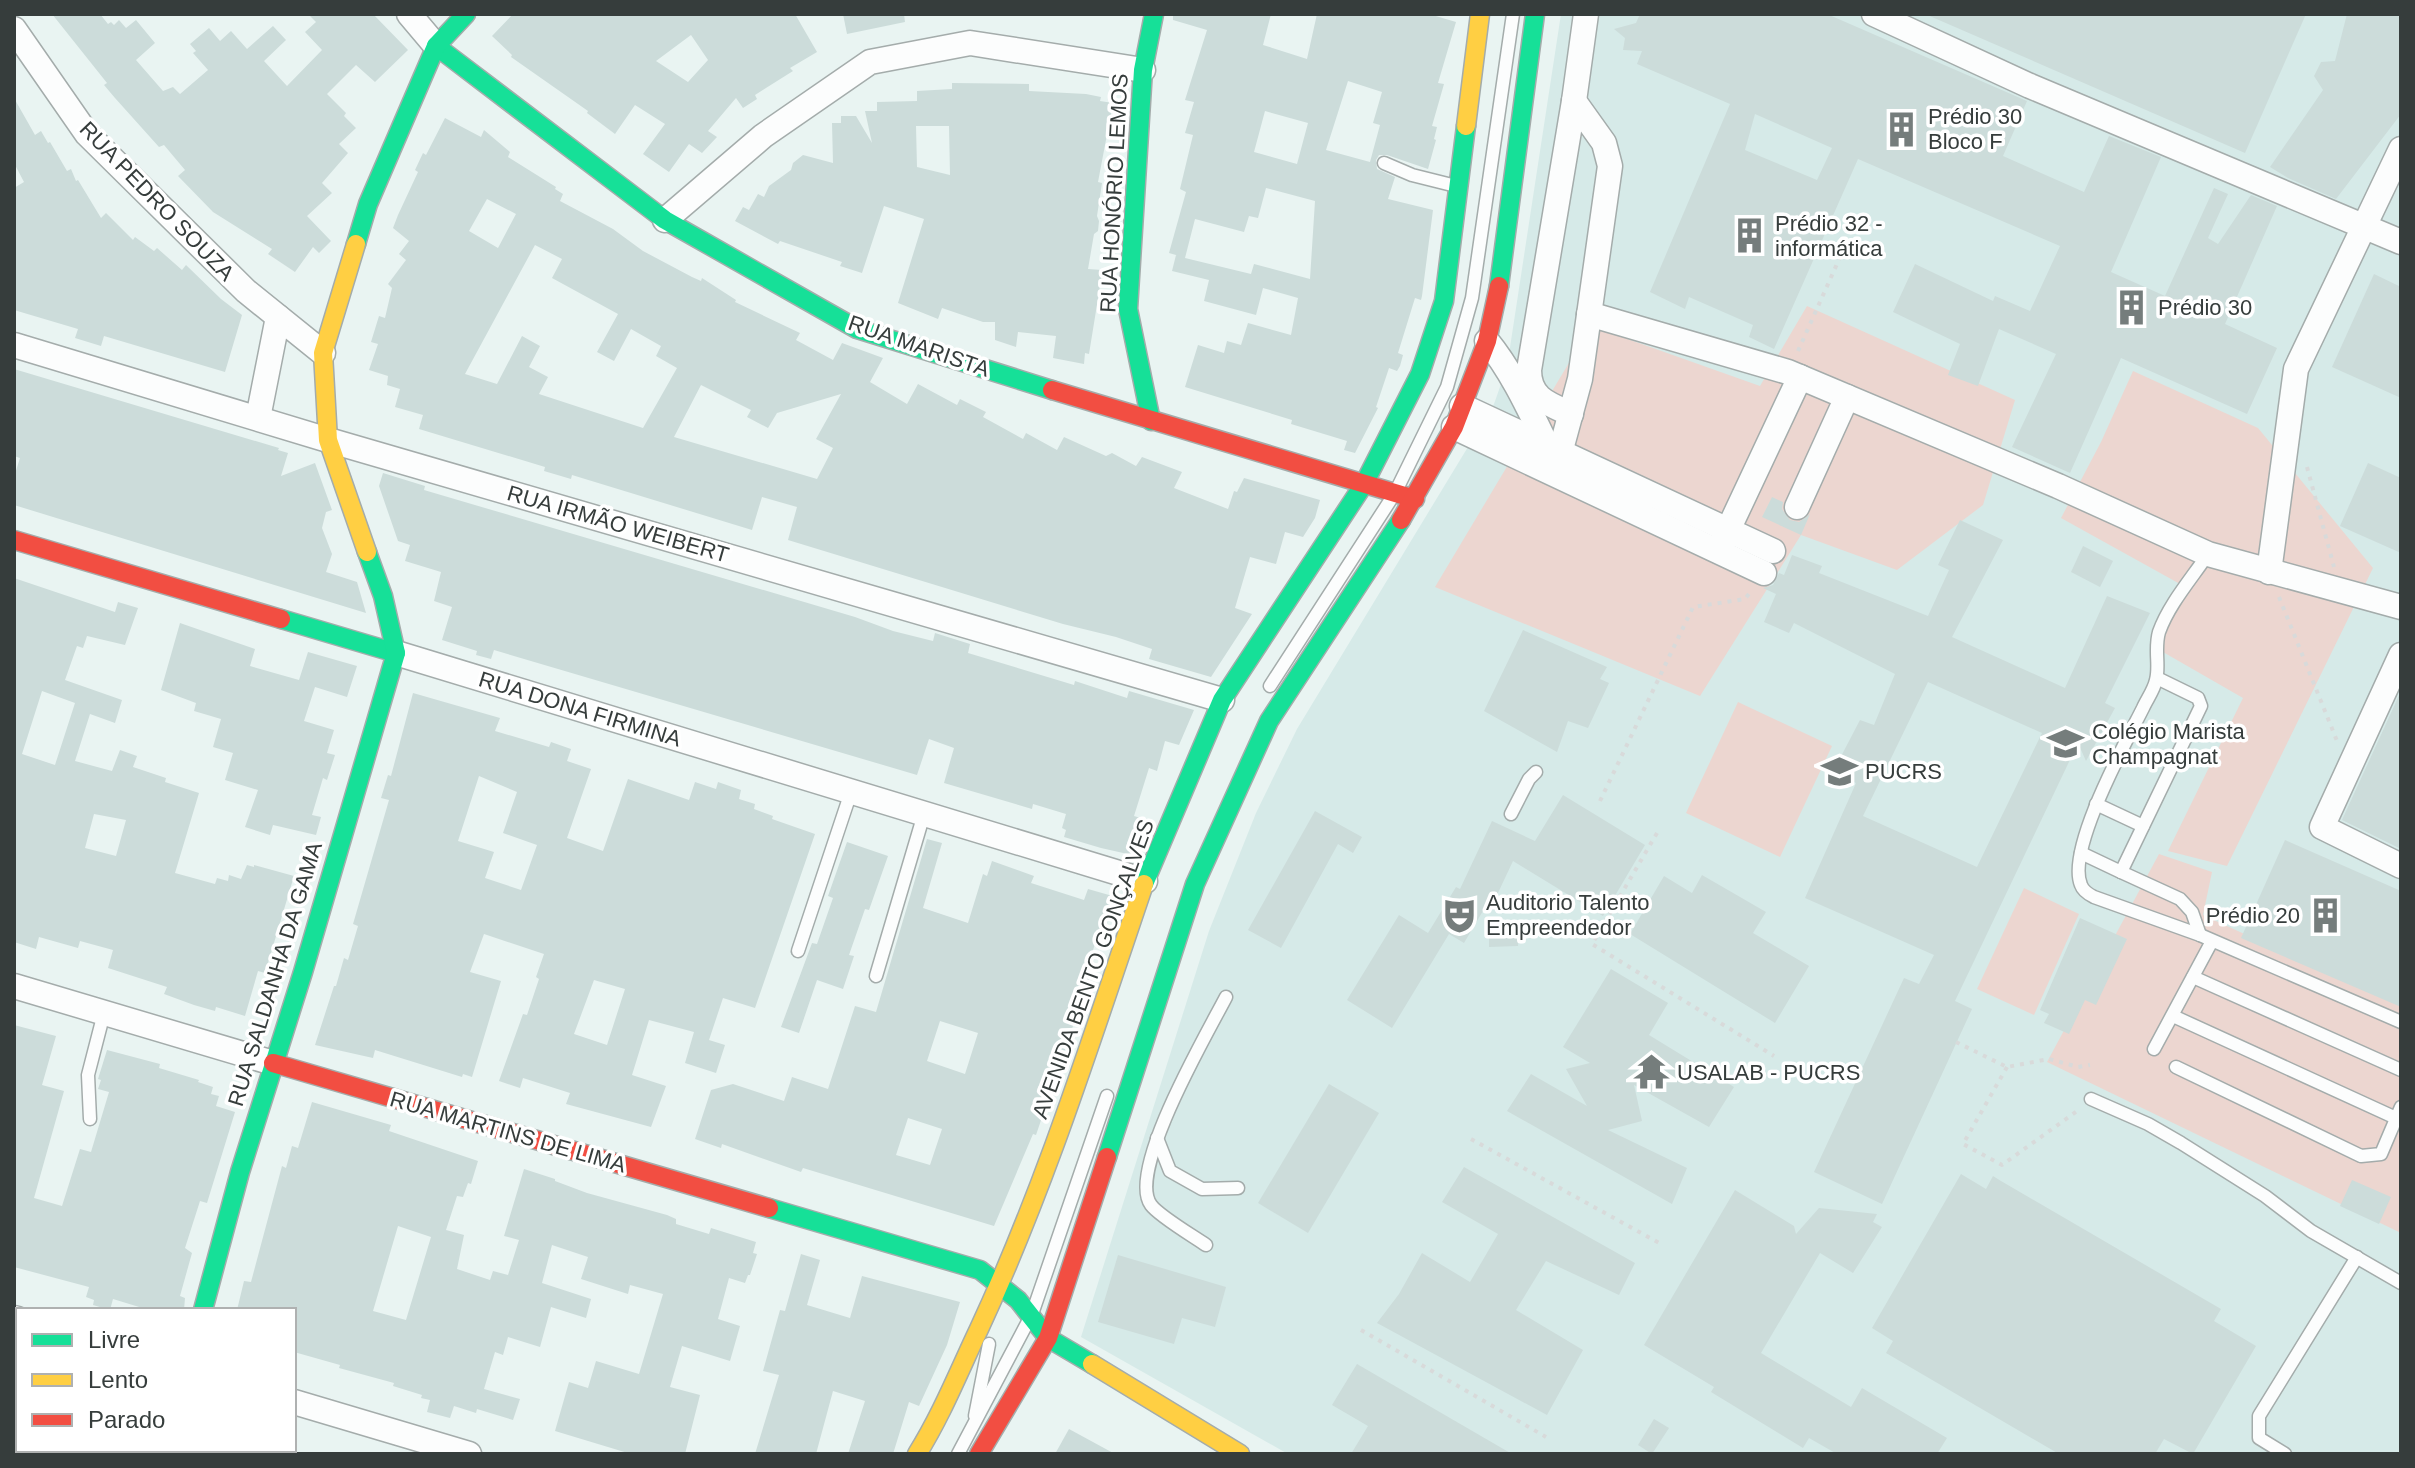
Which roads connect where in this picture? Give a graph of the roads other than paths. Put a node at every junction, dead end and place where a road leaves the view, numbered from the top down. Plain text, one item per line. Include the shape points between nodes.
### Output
1 (409, 14) edge
2 (466, 14) edge
3 (1154, 14) edge
4 (1480, 14) edge
5 (1513, 14) edge
6 (1535, 14) edge
7 (1586, 14) edge
8 (1874, 14) edge
9 (14, 29) edge
10 (436, 46) junction
11 (1143, 70) junction
12 (1574, 101) junction
13 (2401, 149) edge
14 (1384, 163) dead end
15 (1459, 187) junction
16 (665, 220) junction
17 (2364, 227) junction
18 (2401, 242) edge
19 (1589, 314) junction
20 (278, 317) junction
21 (1487, 341) junction
22 (14, 345) edge
23 (323, 353) junction
24 (1794, 374) junction
25 (1847, 397) junction
26 (1571, 414) junction
27 (1458, 416) junction
28 (258, 418) junction
29 (1151, 421) junction
30 (328, 440) junction
31 (1539, 448) junction
32 (1415, 451) junction
33 (1364, 484) junction
34 (1395, 493) junction
35 (1415, 499) junction
36 (1797, 507) dead end
37 (14, 540) edge
38 (1723, 541) junction
39 (2208, 554) junction
40 (1769, 562) road end
41 (2269, 572) junction
42 (2401, 607) edge
43 (396, 653) junction
44 (2401, 655) edge
45 (2157, 678) junction
46 (1261, 698) dead end
47 (1222, 700) junction
48 (1536, 772) dead end
49 (851, 792) junction
50 (2096, 804) junction
51 (924, 814) junction
52 (1511, 814) dead end
53 (2143, 826) junction
54 (2081, 853) junction
55 (2401, 866) edge
56 (2121, 872) junction
57 (1145, 881) junction
58 (2206, 938) junction
59 (798, 951) dead end
60 (876, 976) dead end
61 (2193, 977) junction
62 (14, 986) edge
63 (1226, 997) dead end
64 (104, 1013) junction
65 (2173, 1016) junction
66 (2401, 1022) edge
67 (2154, 1049) dead end
68 (273, 1063) junction
69 (2176, 1067) dead end
70 (2401, 1070) edge
71 (1112, 1079) dead end
72 (2091, 1099) road end
73 (2399, 1112) edge
74 (90, 1119) dead end
75 (1157, 1138) junction
76 (1238, 1188) dead end
77 (1206, 1245) dead end
78 (2357, 1257) junction
79 (1001, 1281) junction
80 (2401, 1283) edge
81 (204, 1308) edge
82 (1032, 1314) junction
83 (1048, 1338) junction
84 (296, 1403) edge
85 (973, 1430) junction
86 (469, 1454) edge
87 (917, 1454) edge
88 (958, 1454) edge
89 (979, 1454) edge
90 (1240, 1454) edge
91 (2285, 1454) edge

1 - 10 street, RUA MARISTA
2 - 10 street
3 - 11 street, RUA HONÓRIO LEMOS
4 - 15 street, AVENIDA BENTO GONÇALVES
5 - 32 lane via 1472,298 1447,387
6 - 21 street via 1500,281
7 - 12 street
8 - 17 street
9 - 20 street, RUA PEDRO SOUZA via 87,134
10 - 16 street, RUA MARISTA
10 - 23 street via 368,204
11 - 16 street via 970,43 870,62 763,136
11 - 29 street, RUA HONÓRIO LEMOS via 1128,309
12 - 19 street via 1604,143 1610,166
12 - 26 street via 1529,370 1536,395
13 - 17 street
14 - 15 lane
15 - 33 street, AVENIDA BENTO GONÇALVES via 1444,301 1420,374
16 - 29 street, RUA MARISTA via 857,329
17 - 18 street
17 - 41 street via 2296,369
19 - 24 street
19 - 26 street
20 - 23 street, RUA PEDRO SOUZA
20 - 28 street
21 - 27 street
21 - 31 street via 1520,390
22 - 28 street, RUA IRMÃO WEIBERT
23 - 30 street
24 - 25 street
24 - 38 street
25 - 36 street
25 - 39 street
26 - 31 street
27 - 31 street
27 - 35 street
28 - 30 street, RUA IRMÃO WEIBERT
29 - 33 street, RUA MARISTA
30 - 43 street via 383,596
30 - 47 street, RUA IRMÃO WEIBERT
31 - 38 street
31 - 38 street
32 - 33 lane
32 - 34 lane
32 - 35 lane
33 - 34 street, RUA MARISTA
33 - 47 street, AVENIDA BENTO GONÇALVES
34 - 35 street, RUA MARISTA
34 - 46 lane
35 - 83 street via 1269,721 1195,884
37 - 43 street, RUA DONA FIRMINA
38 - 40 street
39 - 41 street
39 - 45 lane via 2159,632
41 - 42 street
43 - 49 street, RUA DONA FIRMINA
43 - 68 street, RUA SALDANHA DA GAMA
44 - 55 street via 2322,827
45 - 50 lane
45 - 53 lane via 2198,698 2201,706
47 - 57 street, AVENIDA BENTO GONÇALVES
48 - 52 lane
49 - 51 street, RUA DONA FIRMINA
49 - 59 lane
50 - 53 lane
50 - 54 lane
51 - 57 street, RUA DONA FIRMINA
51 - 60 lane
53 - 56 lane
54 - 56 lane
54 - 58 lane via 2078,869 2085,892
56 - 58 lane via 2180,899
57 - 79 street, AVENIDA BENTO GONÇALVES via 1049,1164
58 - 61 lane
58 - 66 lane
61 - 65 lane
61 - 70 lane
62 - 64 street, RUA MARTINS DE LIMA
63 - 75 lane
64 - 68 street, RUA MARTINS DE LIMA
64 - 74 lane via 88,1075
65 - 67 lane
65 - 73 lane
68 - 79 street, RUA MARTINS DE LIMA via 980,1270
68 - 81 street, RUA SALDANHA DA GAMA
69 - 73 lane via 2361,1156 2381,1154
71 - 82 lane
72 - 78 lane via 2181,1143
75 - 76 lane via 1170,1171 1202,1189
75 - 77 lane via 1144,1184 1150,1205
78 - 80 lane
78 - 91 lane via 2259,1416 2259,1438
79 - 82 street
79 - 85 lane
79 - 87 street, AVENIDA BENTO GONÇALVES
82 - 83 street
82 - 85 lane
83 - 85 lane
83 - 89 street
83 - 90 street
84 - 86 street
85 - 88 lane

